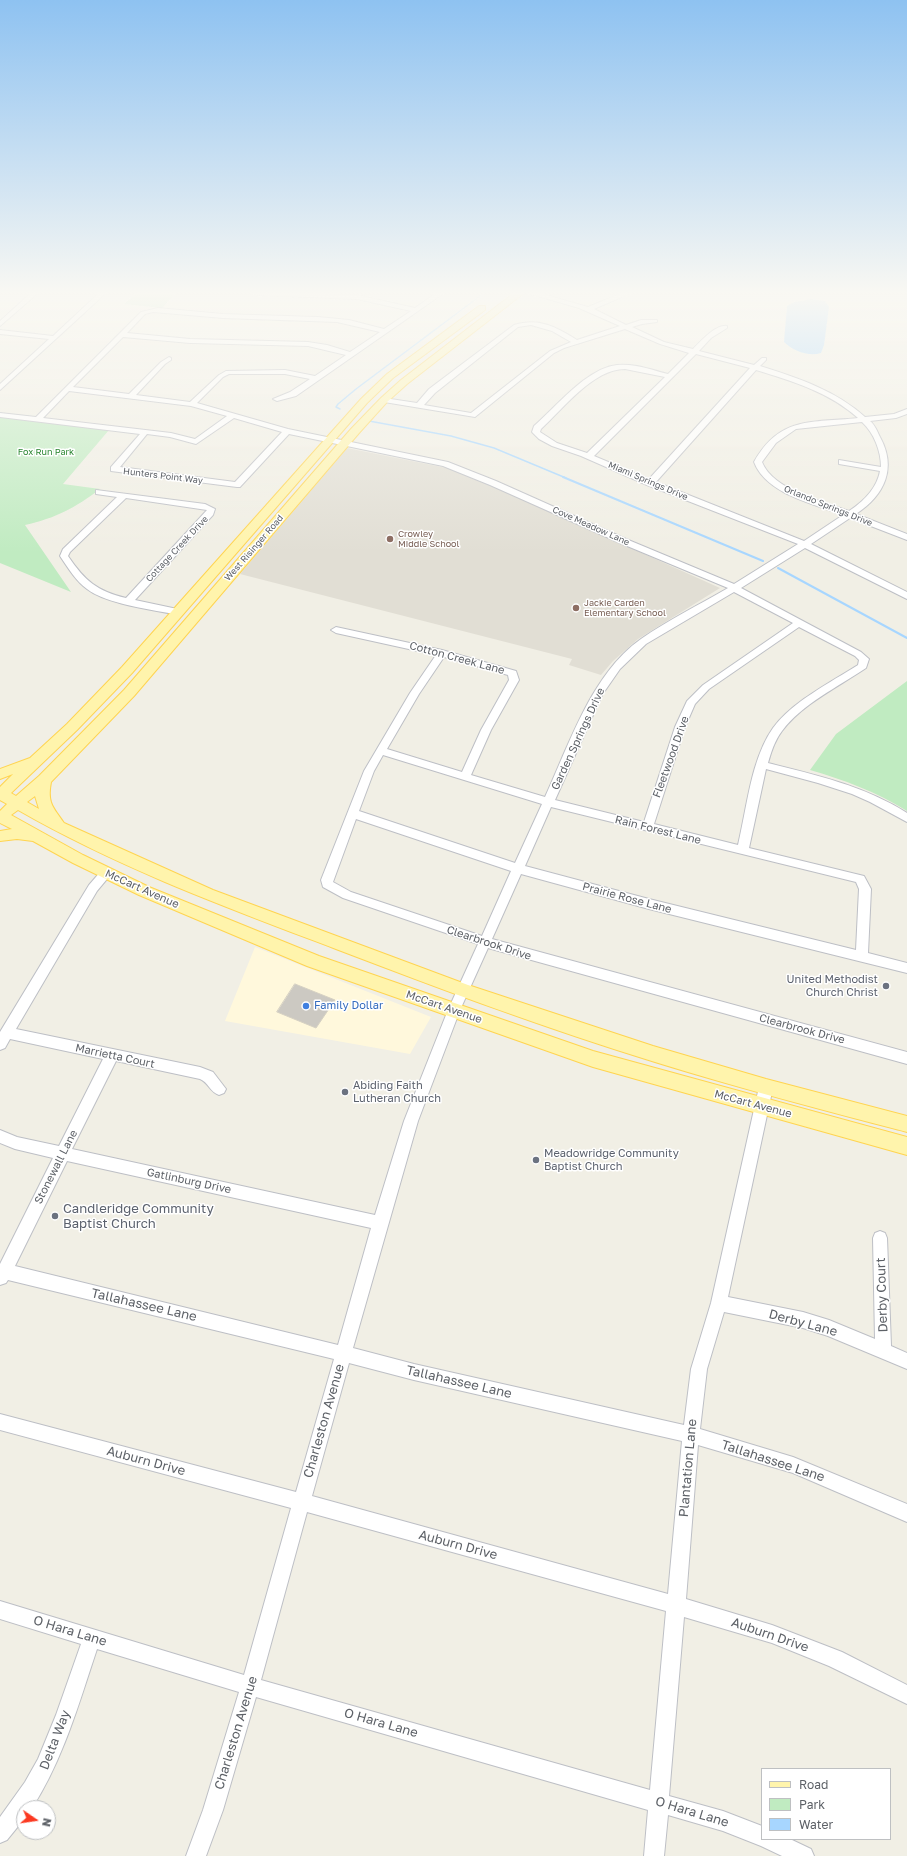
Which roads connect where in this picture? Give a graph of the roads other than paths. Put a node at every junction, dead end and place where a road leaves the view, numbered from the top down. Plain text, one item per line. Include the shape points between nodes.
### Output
1 (9, 380) edge
2 (77, 380) edge
3 (146, 380) edge
4 (217, 380) edge
5 (314, 380) edge
6 (386, 380) edge
7 (407, 380) edge
8 (447, 380) edge
9 (517, 380) edge
10 (591, 380) edge
11 (665, 380) edge
12 (743, 380) edge
13 (795, 380) edge
14 (0, 388) edge
15 (68, 389) junction
16 (131, 396) junction
17 (277, 399) dead end
18 (384, 400) junction
19 (192, 404) junction
20 (419, 406) junction
21 (907, 411) edge
22 (0, 415) edge
23 (234, 415) junction
24 (38, 419) junction
25 (864, 419) junction
26 (287, 431) junction
27 (145, 432) junction
28 (329, 440) junction
29 (345, 443) junction
30 (589, 456) junction
31 (842, 462) dead end
32 (885, 470) junction
33 (650, 483) junction
34 (99, 492) dead end
35 (123, 496) junction
36 (850, 514) junction
37 (907, 537) edge
38 (804, 544) junction
39 (735, 588) junction
40 (907, 596) edge
41 (129, 601) junction
42 (179, 612) junction
43 (195, 616) junction
44 (800, 622) junction
45 (336, 630) dead end
46 (442, 653) junction
47 (381, 751) junction
48 (37, 759) junction
49 (763, 765) junction
50 (0, 774) edge
51 (465, 776) junction
52 (44, 780) junction
53 (0, 794) edge
54 (549, 802) junction
55 (16, 804) junction
56 (352, 813) junction
57 (0, 817) edge
58 (907, 818) edge
59 (59, 827) junction
60 (648, 827) junction
61 (0, 836) edge
62 (37, 836) junction
63 (743, 850) junction
64 (518, 869) junction
65 (106, 873) junction
66 (485, 942) junction
67 (862, 958) junction
68 (907, 968) edge
69 (463, 990) junction
70 (454, 1010) junction
71 (3, 1039) edge
72 (112, 1055) junction
73 (907, 1058) edge
74 (766, 1087) junction
75 (219, 1089) dead end
76 (762, 1106) junction
77 (907, 1124) edge
78 (0, 1136) edge
79 (907, 1146) edge
80 (63, 1154) junction
81 (380, 1223) junction
82 (880, 1238) dead end
83 (2, 1275) edge
84 (719, 1303) junction
85 (883, 1352) junction
86 (343, 1354) junction
87 (907, 1361) edge
88 (0, 1422) edge
89 (691, 1435) junction
90 (302, 1502) junction
91 (907, 1513) edge
92 (676, 1605) junction
93 (0, 1610) edge
94 (92, 1637) junction
95 (250, 1686) junction
96 (907, 1696) edge
97 (658, 1802) junction
98 (0, 1833) edge
99 (761, 1836) edge
100 (770, 1840) edge
101 (196, 1856) edge
102 (654, 1856) edge
103 (804, 1856) edge

1 - 14 street
2 - 15 street
3 - 16 street
4 - 19 street
5 - 17 street via 293,394
6 - 28 main road, West Risinger Road via 364,400
7 - 18 main road, West Risinger Road
8 - 20 street
9 - 20 street via 475,413 467,415
10 - 30 street, Miami Springs Drive via 568,398 537,428 536,432 558,446
11 - 30 street
12 - 33 street
13 - 25 street, Garden Springs Drive via 843,402
15 - 16 street, Cove Meadow Lane
15 - 24 street
16 - 19 street, Cove Meadow Lane
18 - 20 street
18 - 29 main road, West Risinger Road
19 - 23 street, Cove Meadow Lane
21 - 25 street, Orlando Springs Drive via 896,416
22 - 24 street
23 - 26 street, Cove Meadow Lane
23 - 27 street via 196,442 171,435
24 - 27 street
25 - 32 street, Garden Springs Drive via 880,442 885,456
25 - 36 street, Orlando Springs Drive via 794,427 773,439 758,462 761,473 781,488
26 - 27 street, Hunters Point Way via 237,485 114,469
26 - 28 street, Cove Meadow Lane
28 - 29 street, Cove Meadow Lane
28 - 42 main road, West Risinger Road
29 - 39 street, Cove Meadow Lane via 456,467
29 - 43 main road, West Risinger Road
30 - 33 street, Miami Springs Drive
31 - 32 street
32 - 36 street, Garden Springs Drive via 881,484 871,497
33 - 38 street, Miami Springs Drive
34 - 35 street, Cottage Creek Drive
35 - 41 street via 64,555 92,589
35 - 41 street, Cottage Creek Drive via 205,506 211,509 210,514
36 - 37 street, Orlando Springs Drive
36 - 38 street, Garden Springs Drive
38 - 39 street, Garden Springs Drive
38 - 40 street, Miami Springs Drive
39 - 44 street, Cove Meadow Lane
39 - 54 street, Garden Springs Drive via 644,642 617,667 597,694
41 - 42 street
42 - 43 main road
42 - 48 main road, West Risinger Road via 128,670
43 - 52 main road, West Risinger Road via 129,693
44 - 49 street, Cove Meadow Lane via 858,654 864,661 863,666 794,713 778,728
44 - 60 street, Fleetwood Drive via 706,687 691,703 680,727
45 - 46 street, Cotton Creek Lane
46 - 47 street, Clearbrook Drive
46 - 51 street, Cotton Creek Lane via 509,672 514,676
47 - 51 street, Rain Forest Lane
47 - 56 street, Clearbrook Drive via 369,771
48 - 50 main road
48 - 53 main road, West Risinger Road
49 - 58 street via 848,788
49 - 63 street, Cove Meadow Lane
51 - 54 street, Rain Forest Lane
52 - 55 main road, West Risinger Road
52 - 59 main road via 41,802
53 - 55 main road, McCart Avenue
54 - 60 street, Rain Forest Lane
54 - 64 street, Garden Springs Drive
55 - 57 main road, West Risinger Road
55 - 59 main road, McCart Avenue
56 - 64 street, Prairie Rose Lane
56 - 66 street, Clearbrook Drive via 326,884 347,895
57 - 62 main road, McCart Avenue
59 - 69 main road, McCart Avenue via 207,894
60 - 63 street, Rain Forest Lane
61 - 62 main road
62 - 65 main road, McCart Avenue
63 - 67 street, Rain Forest Lane via 862,881 865,889
64 - 66 street, Garden Springs Drive
64 - 67 street, Prairie Rose Lane
65 - 70 main road, McCart Avenue via 313,961
65 - 71 street via 93,888
66 - 69 street, Garden Springs Drive
66 - 73 street, Clearbrook Drive
67 - 68 street, Prairie Rose Lane
69 - 70 street, Charleston Avenue
69 - 74 main road, McCart Avenue via 653,1054
70 - 76 main road, McCart Avenue via 593,1059
70 - 81 street, Charleston Avenue via 411,1121
71 - 72 street, Marrietta Court
72 - 75 street, Marrietta Court via 200,1073 208,1076
72 - 80 street, Stonewall Lane
74 - 76 street, Plantation Lane
74 - 77 main road, McCart Avenue
76 - 79 main road, McCart Avenue
76 - 84 street, Plantation Lane
78 - 80 street, Gatlinburg Drive via 15,1143
80 - 81 street, Gatlinburg Drive
80 - 83 street, Stonewall Lane
81 - 86 street, Charleston Avenue
82 - 85 street, Derby Court
83 - 86 street, Tallahassee Lane
84 - 85 street, Derby Lane via 810,1322 830,1328
84 - 89 street, Plantation Lane via 699,1368
85 - 87 street, Derby Lane
86 - 89 street, Tallahassee Lane
86 - 90 street, Charleston Avenue
88 - 90 street, Auburn Drive
89 - 91 street, Tallahassee Lane via 793,1465
89 - 92 street, Plantation Lane
90 - 92 street, Auburn Drive
90 - 95 street, Charleston Avenue
92 - 96 street, Auburn Drive via 772,1634 814,1650
92 - 97 street, Plantation Lane
93 - 94 street, O Hara Lane
94 - 95 street, O Hara Lane
94 - 98 street, Delta Way via 45,1767 29,1797
95 - 97 street, O Hara Lane
95 - 101 street, Charleston Avenue via 213,1810
97 - 99 street, O Hara Lane via 723,1821
97 - 102 street, Plantation Lane
100 - 103 street

